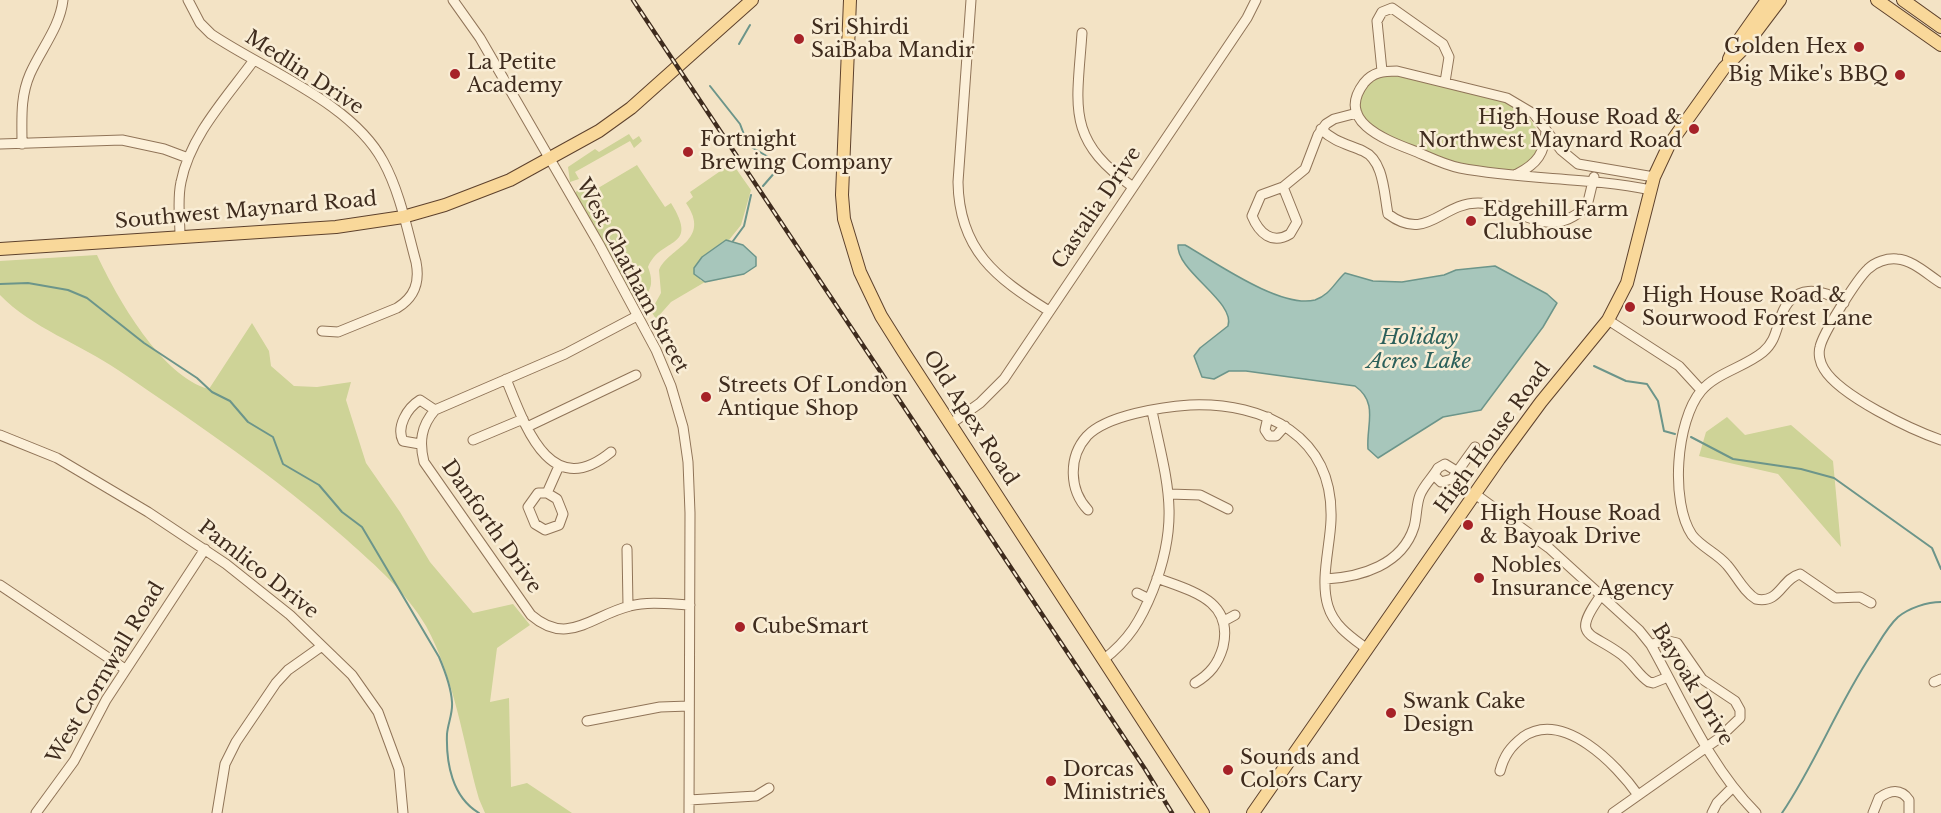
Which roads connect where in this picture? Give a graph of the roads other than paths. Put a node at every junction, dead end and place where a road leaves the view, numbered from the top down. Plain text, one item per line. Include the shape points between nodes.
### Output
1 (63, 0) edge
2 (188, 0) edge
3 (453, 0) edge
4 (752, 0) edge
5 (850, 0) edge
6 (971, 0) edge
7 (1256, 0) edge
8 (1767, 0) edge
9 (1780, 0) edge
10 (1876, 0) edge
11 (1903, 0) edge
12 (1941, 27) edge
13 (1082, 33) dead end
14 (1941, 45) edge
15 (254, 60) junction
16 (1724, 68) junction
17 (1382, 71) junction
18 (1445, 81) junction
19 (1357, 113) junction
20 (1321, 129) junction
21 (1546, 130) junction
22 (0, 144) edge
23 (22, 144) junction
24 (188, 158) junction
25 (549, 159) junction
26 (1595, 168) junction
27 (1516, 174) junction
28 (1594, 182) junction
29 (1653, 183) junction
30 (1133, 187) junction
31 (1283, 187) junction
32 (403, 217) junction
33 (180, 237) junction
34 (0, 249) edge
35 (1941, 283) edge
36 (1845, 303) junction
37 (1049, 311) junction
38 (637, 316) junction
39 (1608, 320) junction
40 (322, 331) dead end
41 (636, 375) dead end
42 (506, 379) junction
43 (1701, 390) junction
44 (435, 410) junction
45 (1152, 411) junction
46 (1268, 417) junction
47 (525, 423) junction
48 (952, 423) junction
49 (1285, 426) junction
50 (0, 435) edge
51 (473, 440) dead end
52 (1941, 440) edge
53 (420, 444) junction
54 (1475, 447) dead end
55 (611, 452) dead end
56 (559, 466) junction
57 (1458, 472) junction
58 (1434, 477) junction
59 (548, 493) dead end
60 (1169, 494) junction
61 (1475, 494) junction
62 (1228, 509) dead end
63 (1088, 510) dead end
64 (205, 549) junction
65 (627, 549) dead end
66 (1158, 578) junction
67 (1326, 579) junction
68 (0, 585) edge
69 (1137, 593) dead end
70 (1602, 594) junction
71 (1149, 598) junction
72 (1871, 603) dead end
73 (690, 605) junction
74 (628, 606) junction
75 (1235, 615) dead end
76 (1224, 621) junction
77 (1651, 645) junction
78 (322, 646) junction
79 (1367, 649) junction
80 (1103, 660) junction
81 (125, 669) junction
82 (1668, 677) junction
83 (1195, 683) dead end
84 (689, 706) junction
85 (587, 721) dead end
86 (1706, 747) junction
87 (1500, 771) dead end
88 (1733, 787) junction
89 (769, 788) dead end
90 (1638, 795) junction
91 (689, 800) junction
92 (36, 813) edge
93 (217, 813) edge
94 (403, 813) edge
95 (689, 813) edge
96 (1203, 813) edge
97 (1253, 813) edge
98 (1613, 813) edge
99 (1712, 813) edge
100 (1756, 813) edge
101 (1873, 813) edge
102 (1909, 813) edge

1 - 23 street via 55,27 26,86 21,109
2 - 15 street, Medlin Drive via 205,28
3 - 25 street, West Chatham Street via 480,38
4 - 25 main road, Southwest Maynard Road via 631,108
5 - 48 main road, Old Apex Road via 842,195 850,245 881,316
6 - 37 street via 958,182 963,222 991,270
7 - 30 street, Castalia Drive
8 - 16 main road, High House Road
9 - 16 main road, High House Road
10 - 14 main road
11 - 12 main road
13 - 30 street via 1078,93 1081,125 1102,164
15 - 24 street via 199,136
15 - 32 street, Medlin Drive via 340,113 361,132 384,162
16 - 29 main road, High House Road via 1669,145
17 - 18 street
17 - 18 street via 1377,21 1382,12 1392,8 1443,44 1449,57
17 - 19 street via 1362,86
18 - 21 street via 1518,103 1534,114
19 - 20 street via 1334,119
19 - 27 street via 1373,133 1444,163
20 - 28 street via 1336,141 1374,159 1388,214 1402,224 1424,224 1458,207 1477,203 1530,220 1569,220 1587,206
20 - 31 street via 1305,169
21 - 26 street via 1570,159
21 - 27 street via 1540,157 1530,168
22 - 23 street
23 - 24 street via 122,140
24 - 33 street via 179,194
25 - 32 main road, Southwest Maynard Road via 485,191
25 - 38 street, West Chatham Street
26 - 28 street
26 - 29 street
27 - 28 street
28 - 29 street
29 - 39 main road, High House Road via 1627,283
30 - 37 street, Castalia Drive
31 - 31 street via 1297,222 1285,237 1269,237 1255,223 1253,209 1261,195
32 - 33 main road, Southwest Maynard Road via 336,227
32 - 40 street, Medlin Drive via 418,273 410,297 397,308 338,332
33 - 34 main road, Southwest Maynard Road
35 - 36 street via 1909,262 1890,259 1865,271
36 - 43 street via 1820,291 1799,294 1785,307 1774,339 1764,352
36 - 52 street via 1821,342 1824,369 1838,384 1902,425
37 - 48 street, Castalia Drive via 999,385
38 - 42 street via 565,354
38 - 73 street, West Chatham Street via 671,386 683,427 689,473
39 - 43 street via 1679,366
39 - 61 main road, High House Road via 1541,402
41 - 47 street
42 - 44 street
42 - 47 street
43 - 72 street via 1684,425 1680,454 1680,503 1693,536 1723,560 1756,599 1770,598 1790,578 1800,574 1835,598 1860,597
44 - 53 street via 424,426
44 - 53 street via 420,400 404,420 400,431 403,441
45 - 46 street via 1216,405
45 - 60 street
45 - 63 street via 1107,423 1083,442 1073,474 1078,499
46 - 49 street
46 - 49 street via 1269,436 1276,436
47 - 51 street
47 - 56 street via 546,456
48 - 80 main road, Old Apex Road
49 - 67 street via 1306,443 1324,473 1331,510
50 - 64 street, Pamlico Drive via 73,466
53 - 74 street, Danforth Drive via 424,462 540,623 571,630
54 - 57 street
55 - 56 street via 587,468
56 - 59 street
57 - 58 street via 1449,481 1441,482
57 - 58 street via 1442,465
58 - 67 street via 1420,495 1411,534 1392,560 1379,568
60 - 62 street via 1200,495
60 - 66 street via 1170,531
61 - 70 street, Bayoak Drive via 1549,548
61 - 79 main road, High House Road
64 - 78 street, Pamlico Drive via 290,615
64 - 81 street, West Cornwall Road
65 - 74 street
66 - 71 street
66 - 76 street via 1203,596
67 - 79 street via 1332,616 1340,628
68 - 81 street
69 - 71 street
70 - 77 street, Bayoak Drive
70 - 82 street via 1586,620 1589,636 1620,653 1649,682
71 - 80 street via 1132,633
73 - 74 street, Danforth Drive
73 - 84 street, West Chatham Street
75 - 76 street
76 - 83 street via 1224,640 1217,662
77 - 82 street, Bayoak Drive
77 - 86 street via 1664,640 1677,643 1702,679 1739,705 1736,725
78 - 93 street via 276,683 236,742 225,764
78 - 94 street, Pamlico Drive via 366,692 385,727 399,769
79 - 97 main road, High House Road
80 - 96 main road, Old Apex Road
81 - 92 street, West Cornwall Road via 74,761
82 - 86 street, Bayoak Drive
84 - 85 street via 660,707
84 - 91 street, West Chatham Street
86 - 88 street, Bayoak Drive
86 - 90 street
87 - 90 street via 1507,752 1521,739 1530,733 1556,730 1573,736 1609,760
88 - 99 street
88 - 100 street, Bayoak Drive
89 - 91 street via 756,796
90 - 98 street
91 - 95 street, West Chatham Street
101 - 102 street via 1879,798 1894,791 1909,800

